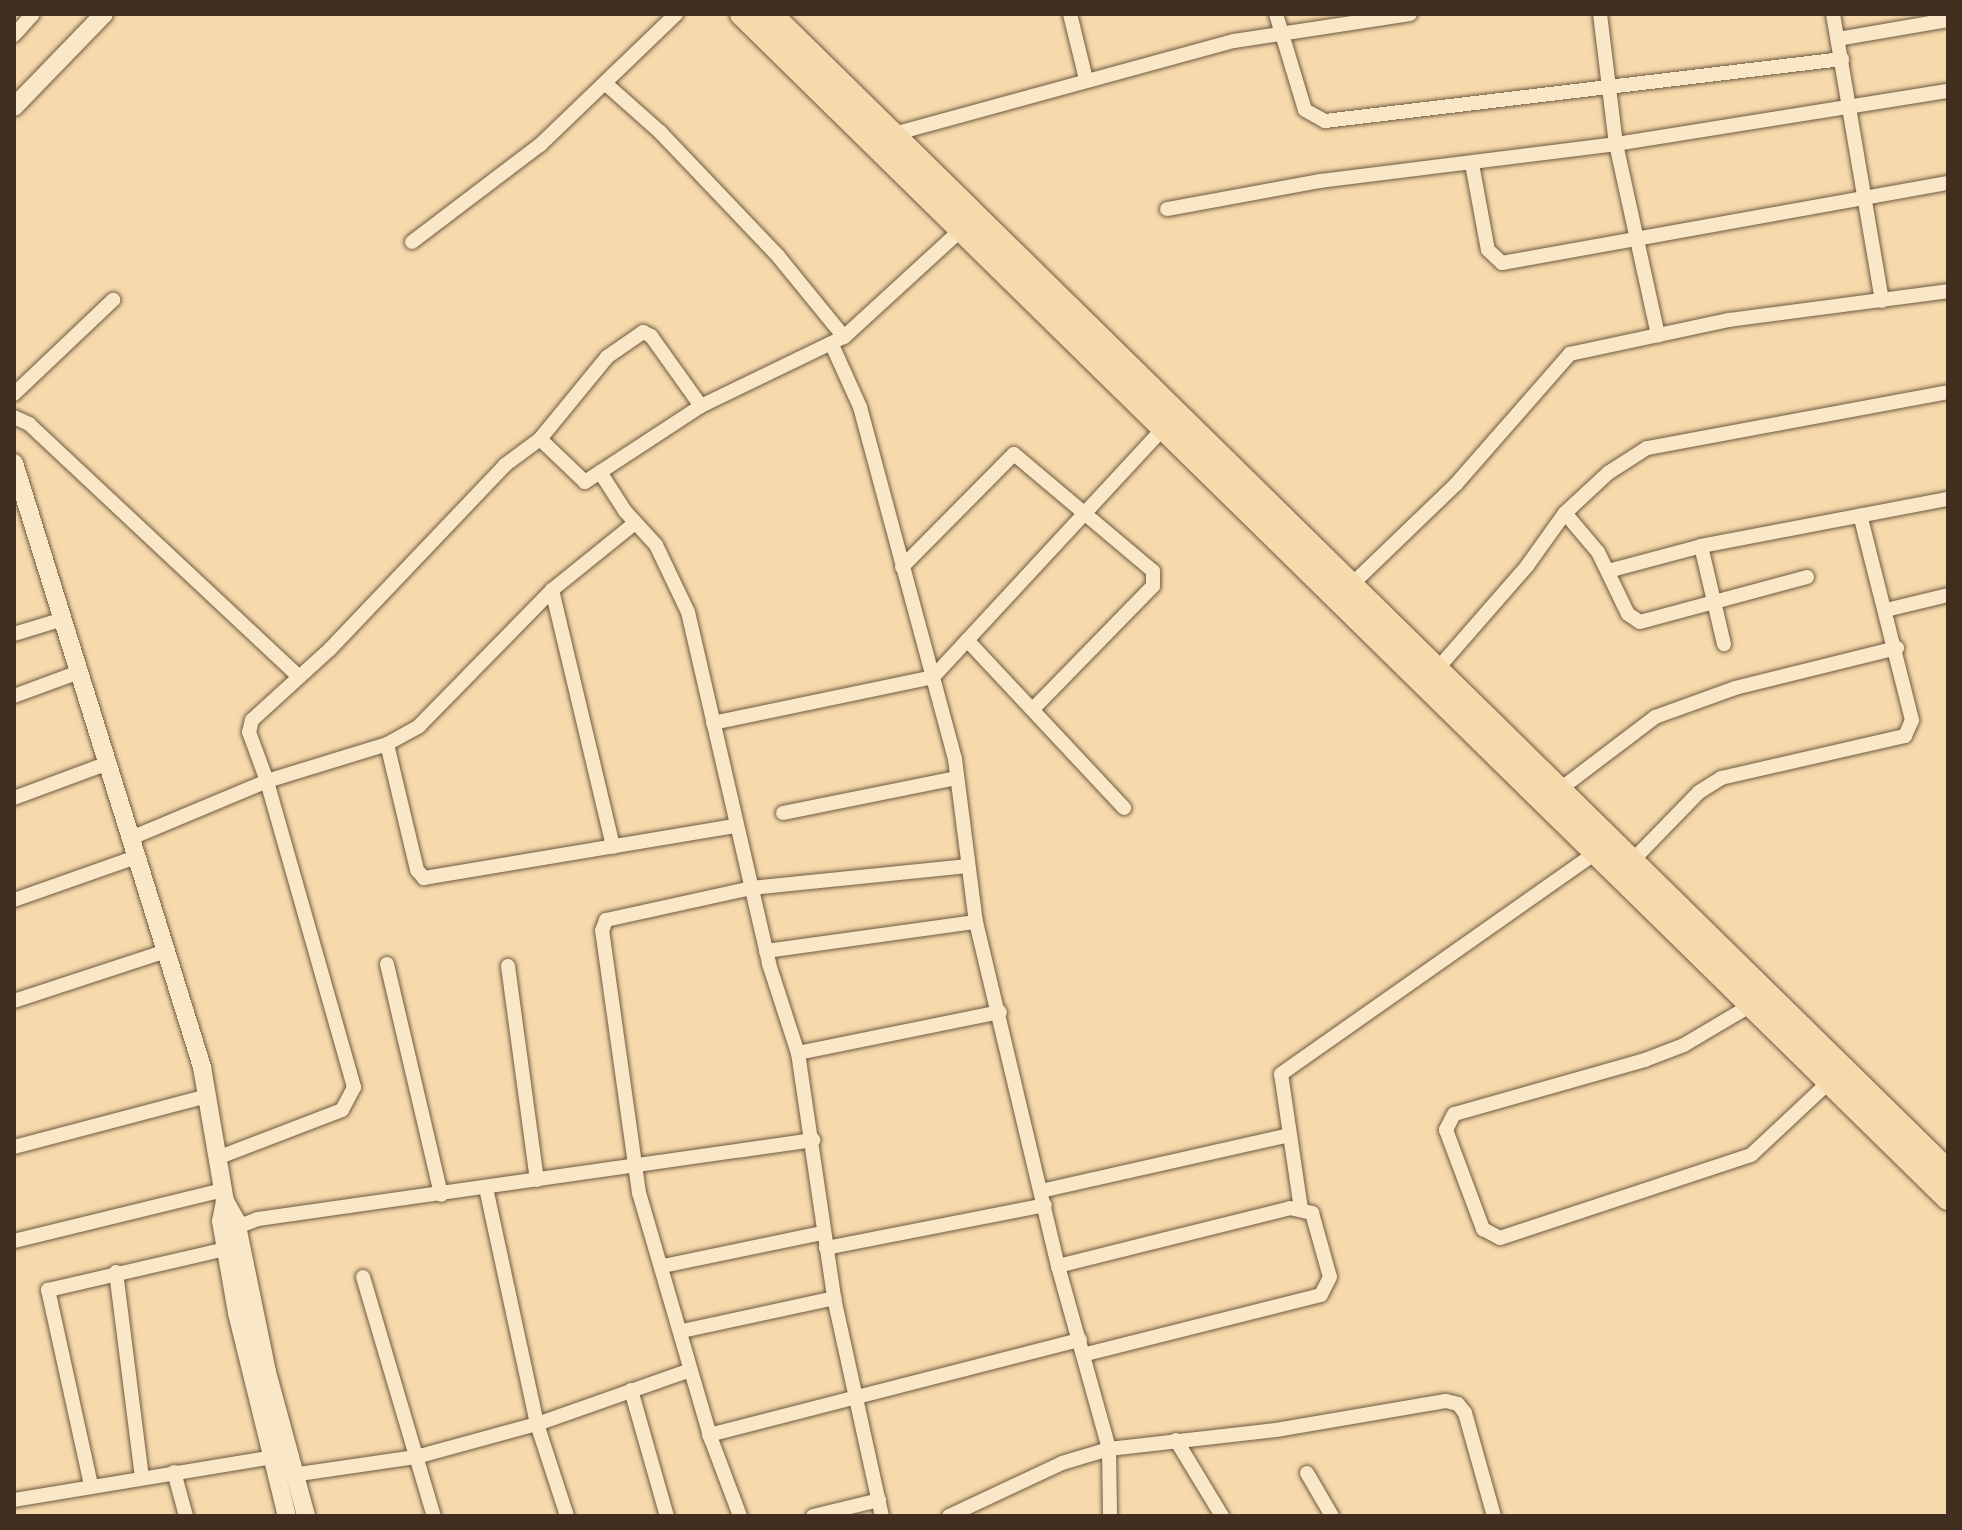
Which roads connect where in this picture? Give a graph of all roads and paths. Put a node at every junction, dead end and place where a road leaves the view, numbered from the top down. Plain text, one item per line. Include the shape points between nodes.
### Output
1 (33, 14) edge
2 (104, 14) edge
3 (676, 14) edge
4 (742, 14) edge
5 (770, 14) edge
6 (1070, 14) edge
7 (1276, 14) edge
8 (1410, 14) edge
9 (1600, 14) edge
10 (1833, 14) edge
11 (1948, 20) edge
12 (1280, 33) junction
13 (14, 35) edge
14 (1838, 39) junction
15 (1842, 59) junction
16 (1086, 79) junction
17 (607, 85) junction
18 (1609, 88) junction
19 (1948, 91) edge
20 (1852, 106) junction
21 (14, 107) edge
22 (886, 139) junction
23 (1616, 144) junction
24 (1472, 164) junction
25 (1948, 183) edge
26 (1866, 197) junction
27 (1167, 209) dead end
28 (969, 222) junction
29 (1636, 237) junction
30 (412, 242) dead end
31 (1948, 291) edge
32 (113, 300) dead end
33 (1882, 301) junction
34 (1658, 335) junction
35 (838, 341) junction
36 (1948, 392) edge
37 (14, 394) edge
38 (701, 406) junction
39 (14, 417) edge
40 (1170, 421) junction
41 (540, 439) junction
42 (14, 463) edge
43 (600, 472) junction
44 (1948, 499) edge
45 (1085, 512) junction
46 (1565, 513) junction
47 (1860, 515) junction
48 (635, 523) junction
49 (1701, 546) junction
50 (902, 567) junction
51 (1608, 571) junction
52 (1807, 577) dead end
53 (552, 590) junction
54 (1344, 592) junction
55 (1948, 595) edge
56 (1715, 602) junction
57 (1886, 610) junction
58 (63, 619) junction
59 (14, 634) edge
60 (967, 640) junction
61 (1724, 644) dead end
62 (1897, 648) junction
63 (79, 672) junction
64 (299, 677) junction
65 (933, 677) junction
66 (1430, 678) junction
67 (14, 696) edge
68 (1033, 709) junction
69 (713, 723) junction
70 (387, 744) junction
71 (108, 763) junction
72 (957, 778) junction
73 (267, 781) junction
74 (1559, 790) junction
75 (14, 798) edge
76 (1124, 808) dead end
77 (783, 813) dead end
78 (734, 826) junction
79 (131, 838) junction
80 (613, 847) junction
81 (1596, 853) junction
82 (136, 857) junction
83 (1632, 861) junction
84 (968, 866) junction
85 (751, 888) junction
86 (14, 900) edge
87 (976, 922) junction
88 (166, 951) junction
89 (766, 951) junction
90 (387, 964) dead end
91 (508, 966) dead end
92 (14, 1001) edge
93 (1753, 1004) junction
94 (1000, 1012) junction
95 (798, 1053) junction
96 (1830, 1081) junction
97 (207, 1096) junction
98 (1289, 1135) junction
99 (813, 1140) junction
100 (14, 1147) edge
101 (217, 1158) junction
102 (633, 1168) junction
103 (1948, 1172) edge
104 (537, 1180) junction
105 (486, 1188) junction
106 (441, 1195) junction
107 (224, 1196) junction
108 (1043, 1198) junction
109 (1948, 1198) edge
110 (1301, 1209) junction
111 (237, 1227) junction
112 (14, 1241) edge
113 (825, 1241) junction
114 (225, 1249) junction
115 (663, 1266) junction
116 (1058, 1266) junction
117 (116, 1272) junction
118 (363, 1277) dead end
119 (834, 1298) junction
120 (682, 1331) junction
121 (1083, 1347) junction
122 (690, 1370) junction
123 (631, 1390) junction
124 (855, 1397) junction
125 (537, 1424) junction
126 (709, 1435) junction
127 (1176, 1440) junction
128 (1109, 1449) junction
129 (279, 1456) junction
130 (416, 1457) junction
131 (174, 1472) junction
132 (1307, 1473) dead end
133 (292, 1475) junction
134 (142, 1477) junction
135 (91, 1485) junction
136 (14, 1499) edge
137 (879, 1500) junction
138 (186, 1516) edge
139 (287, 1516) edge
140 (306, 1516) edge
141 (434, 1516) edge
142 (567, 1516) edge
143 (667, 1516) edge
144 (740, 1516) edge
145 (813, 1516) edge
146 (882, 1516) edge
147 (949, 1516) edge
148 (1110, 1516) edge
149 (1222, 1516) edge
150 (1332, 1516) edge
151 (1494, 1516) edge

1 - 13 street
2 - 21 street
3 - 17 street
4 - 22 highway
5 - 22 highway
6 - 16 street
7 - 12 street
8 - 12 street
9 - 18 street
10 - 14 street
11 - 14 street
12 - 16 street
12 - 18 street via 1305,110 1325,121
14 - 15 street
15 - 18 street
15 - 20 street
16 - 22 street
17 - 30 street via 540,145
17 - 35 street via 660,132 778,256
18 - 23 street
19 - 20 street
20 - 23 street
20 - 26 street
22 - 28 highway
23 - 24 street
23 - 29 street
24 - 27 street via 1320,181
24 - 29 street via 1488,250 1502,263
25 - 26 street
26 - 29 street
26 - 33 street
28 - 35 street
28 - 40 highway
29 - 34 street
31 - 33 street
32 - 37 street
33 - 34 street via 1729,320
34 - 54 street via 1570,354 1456,484
35 - 38 street via 761,372
35 - 50 street
36 - 46 street via 1647,448 1608,473
38 - 41 street via 643,332 607,357
38 - 43 street
39 - 64 street via 29,424
40 - 45 street
40 - 54 highway
41 - 43 street via 585,482
41 - 64 street via 505,465
42 - 58 street
43 - 48 street
44 - 47 street
45 - 50 street via 1014,454
45 - 60 street
45 - 68 street via 1156,577
46 - 51 street
46 - 66 street via 1527,566
47 - 49 street
47 - 57 street
48 - 53 street
48 - 69 street via 656,545 683,598
49 - 51 street
49 - 56 street
50 - 65 street
51 - 56 street via 1628,614 1640,622
52 - 56 street
53 - 70 street via 448,701
53 - 80 street
54 - 66 highway
55 - 57 street
56 - 61 street
57 - 62 street
58 - 59 street
58 - 63 street
60 - 65 street
60 - 68 street
62 - 74 street via 1735,688 1655,717
62 - 83 street via 1912,720 1905,736 1721,778 1699,792
63 - 67 street
63 - 71 street
64 - 73 street via 249,726
65 - 69 street
65 - 72 street
66 - 74 highway
66 - 81 highway
68 - 76 street
69 - 78 street
70 - 73 street
70 - 80 street via 417,870 424,878
71 - 75 street
71 - 79 street
72 - 77 street
72 - 84 street
73 - 79 street
73 - 101 street via 354,1087 342,1110
74 - 83 highway
78 - 80 street
78 - 85 street
79 - 82 street
81 - 93 highway
81 - 98 street via 1281,1074
82 - 86 street
82 - 88 street
83 - 103 highway
84 - 85 street
84 - 87 street
85 - 89 street
85 - 102 street via 606,920 602,931
87 - 89 street
87 - 94 street
88 - 92 street
88 - 97 street
89 - 95 street
90 - 106 street
91 - 104 street
93 - 96 highway
93 - 96 street via 1684,1045 1645,1060 1454,1114 1446,1130 1483,1229 1500,1238 1751,1155
94 - 95 street
94 - 108 street
95 - 99 street
96 - 109 highway
97 - 100 street
97 - 101 street
98 - 108 street
98 - 110 street
99 - 102 street
99 - 113 street
101 - 107 street
102 - 104 street
102 - 115 street
104 - 105 street
105 - 106 street
105 - 125 street
106 - 111 street via 258,1219
107 - 111 street
107 - 112 street
107 - 114 street
108 - 113 street
108 - 116 street
110 - 116 street
110 - 121 street via 1312,1213 1330,1277 1321,1295
111 - 129 street
113 - 115 street
113 - 119 street
114 - 117 street
114 - 129 street
115 - 120 street
116 - 121 street
117 - 134 street
117 - 135 street via 51,1288 46,1295
118 - 130 street
119 - 120 street
119 - 124 street
120 - 122 street
121 - 124 street
121 - 128 street
122 - 123 street
122 - 126 street
123 - 125 street
123 - 143 street
124 - 126 street
124 - 137 street
125 - 130 street
125 - 142 street
126 - 144 street
127 - 128 street
127 - 149 street
127 - 151 street via 1458,1404
128 - 147 street via 1062,1463
128 - 148 street
129 - 131 street
129 - 133 street
129 - 139 street
130 - 133 street
130 - 141 street
131 - 134 street
131 - 138 street
132 - 150 street
133 - 140 street
134 - 135 street
135 - 136 street
137 - 145 street
137 - 146 street

